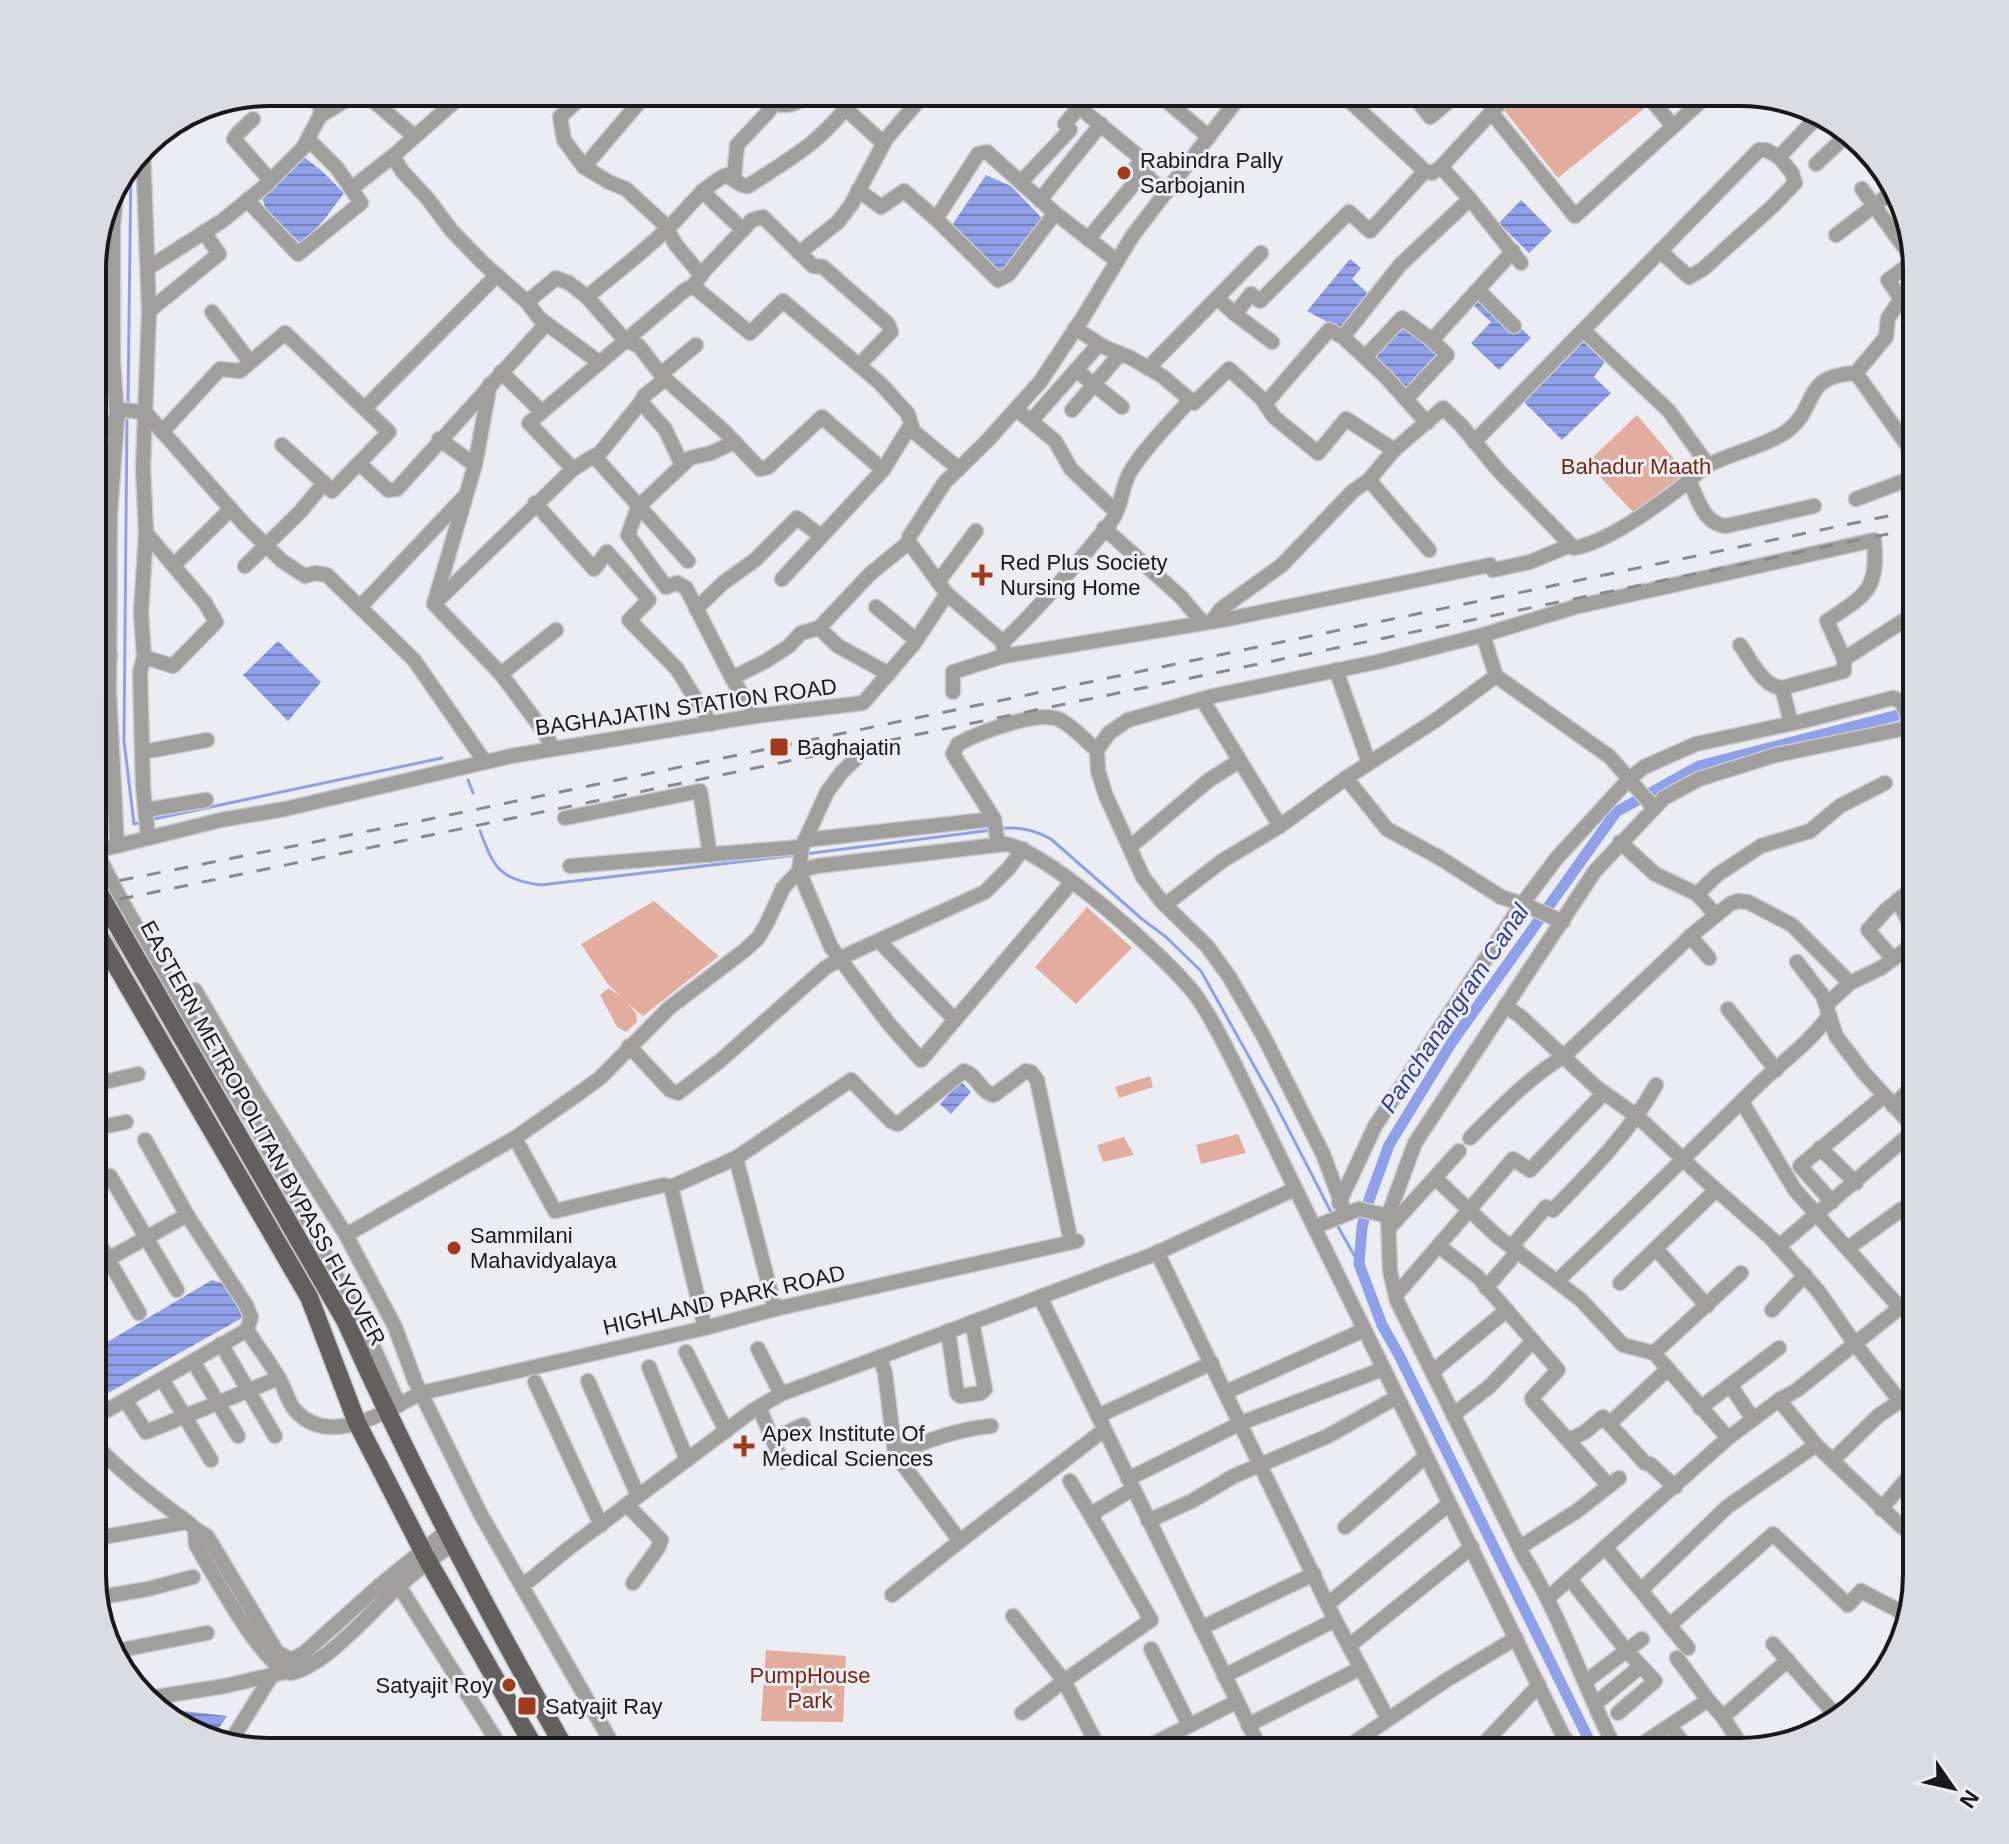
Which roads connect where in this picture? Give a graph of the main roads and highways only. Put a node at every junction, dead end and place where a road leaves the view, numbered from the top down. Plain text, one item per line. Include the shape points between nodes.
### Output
1 (106, 905) edge
2 (106, 948) edge
3 (529, 1738) edge
4 (559, 1738) edge

1 - 4 main road, EASTERN METROPOLITAN BYPASS FLYOVER, bridge via 346,1322 487,1611
2 - 3 main road, EASTERN METROPOLITAN BYPASS FLYOVER, bridge via 309,1297 357,1423

